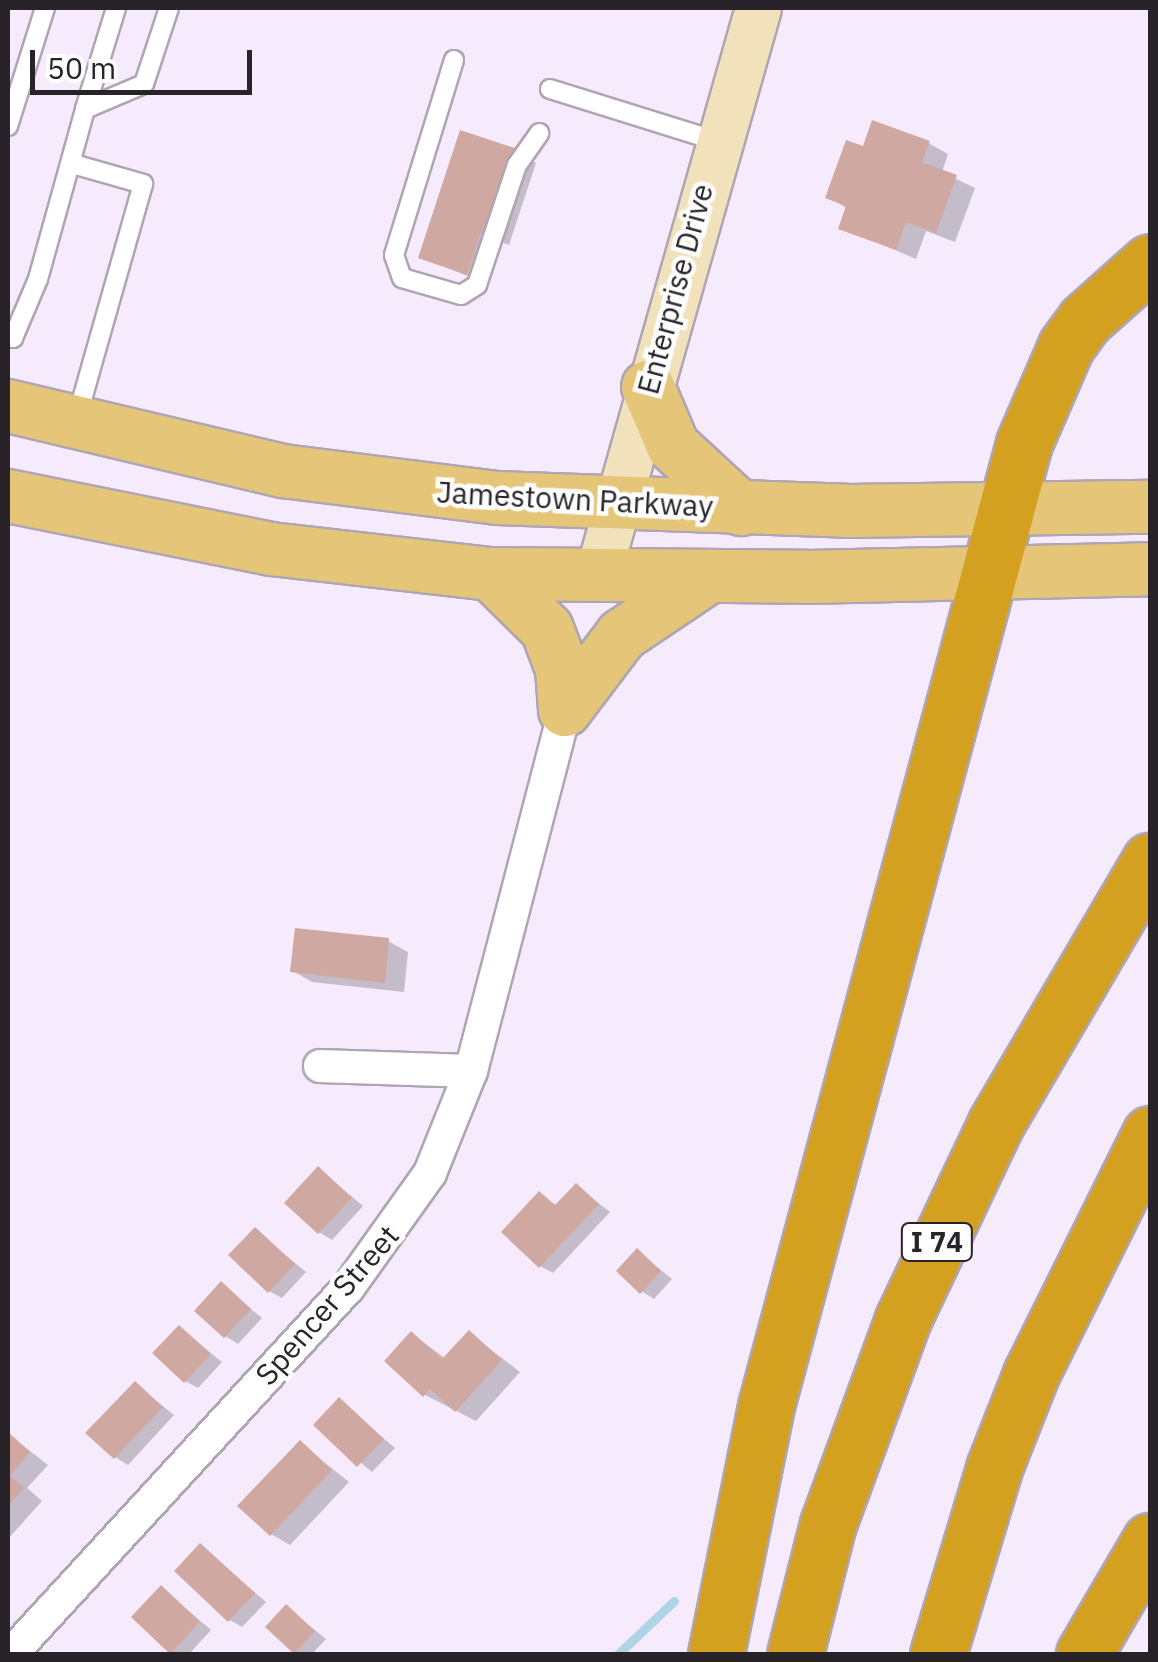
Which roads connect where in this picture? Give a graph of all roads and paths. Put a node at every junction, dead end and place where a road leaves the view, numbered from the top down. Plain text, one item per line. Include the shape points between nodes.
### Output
1 (44, 8) edge
2 (116, 8) edge
3 (169, 8) edge
4 (758, 8) edge
5 (454, 60) dead end
6 (550, 90) dead end
7 (86, 109) junction
8 (8, 126) edge
9 (539, 133) dead end
10 (717, 141) junction
11 (73, 164) junction
12 (1150, 262) edge
13 (8, 336) edge
14 (648, 387) junction
15 (8, 406) edge
16 (75, 426) junction
17 (8, 496) edge
18 (616, 504) junction
19 (1006, 507) junction
20 (1150, 507) edge
21 (741, 509) junction
22 (1150, 569) edge
23 (984, 572) junction
24 (598, 573) junction
25 (491, 574) junction
26 (708, 577) junction
27 (566, 710) junction
28 (1150, 861) edge
29 (320, 1066) dead end
30 (471, 1071) junction
31 (1150, 1134) edge
32 (1150, 1540) edge
33 (11, 1654) edge
34 (716, 1654) edge
35 (795, 1654) edge
36 (938, 1654) edge
37 (1084, 1654) edge

1 - 8 lane
2 - 7 lane
3 - 7 lane via 144,84
4 - 10 street, Enterprise Drive
5 - 9 lane via 394,255 402,278 461,295 477,285 517,165
6 - 10 lane
7 - 11 lane
10 - 14 street, Enterprise Drive
11 - 13 lane via 38,279 14,338
11 - 16 lane via 143,184
12 - 19 highway via 1066,346 1036,408
14 - 18 street, Enterprise Drive
14 - 21 main road via 673,446
15 - 16 main road, Jamestown Parkway
16 - 18 main road, Jamestown Parkway via 382,486
17 - 25 main road via 271,549
18 - 21 main road, Jamestown Parkway
18 - 24 street, Enterprise Drive
19 - 20 main road, Jamestown Parkway
19 - 21 main road, Jamestown Parkway
19 - 23 highway
22 - 23 main road
23 - 26 main road
23 - 34 highway via 766,1406
24 - 25 main road
24 - 26 main road
25 - 27 main road via 547,629 562,669
26 - 27 main road via 622,634
27 - 30 street, Spencer Street
28 - 35 highway, I 74 via 996,1123 902,1319 828,1524
29 - 30 street
30 - 33 street, Spencer Street via 430,1173 380,1250
31 - 36 highway via 1031,1374 994,1468
32 - 37 highway

